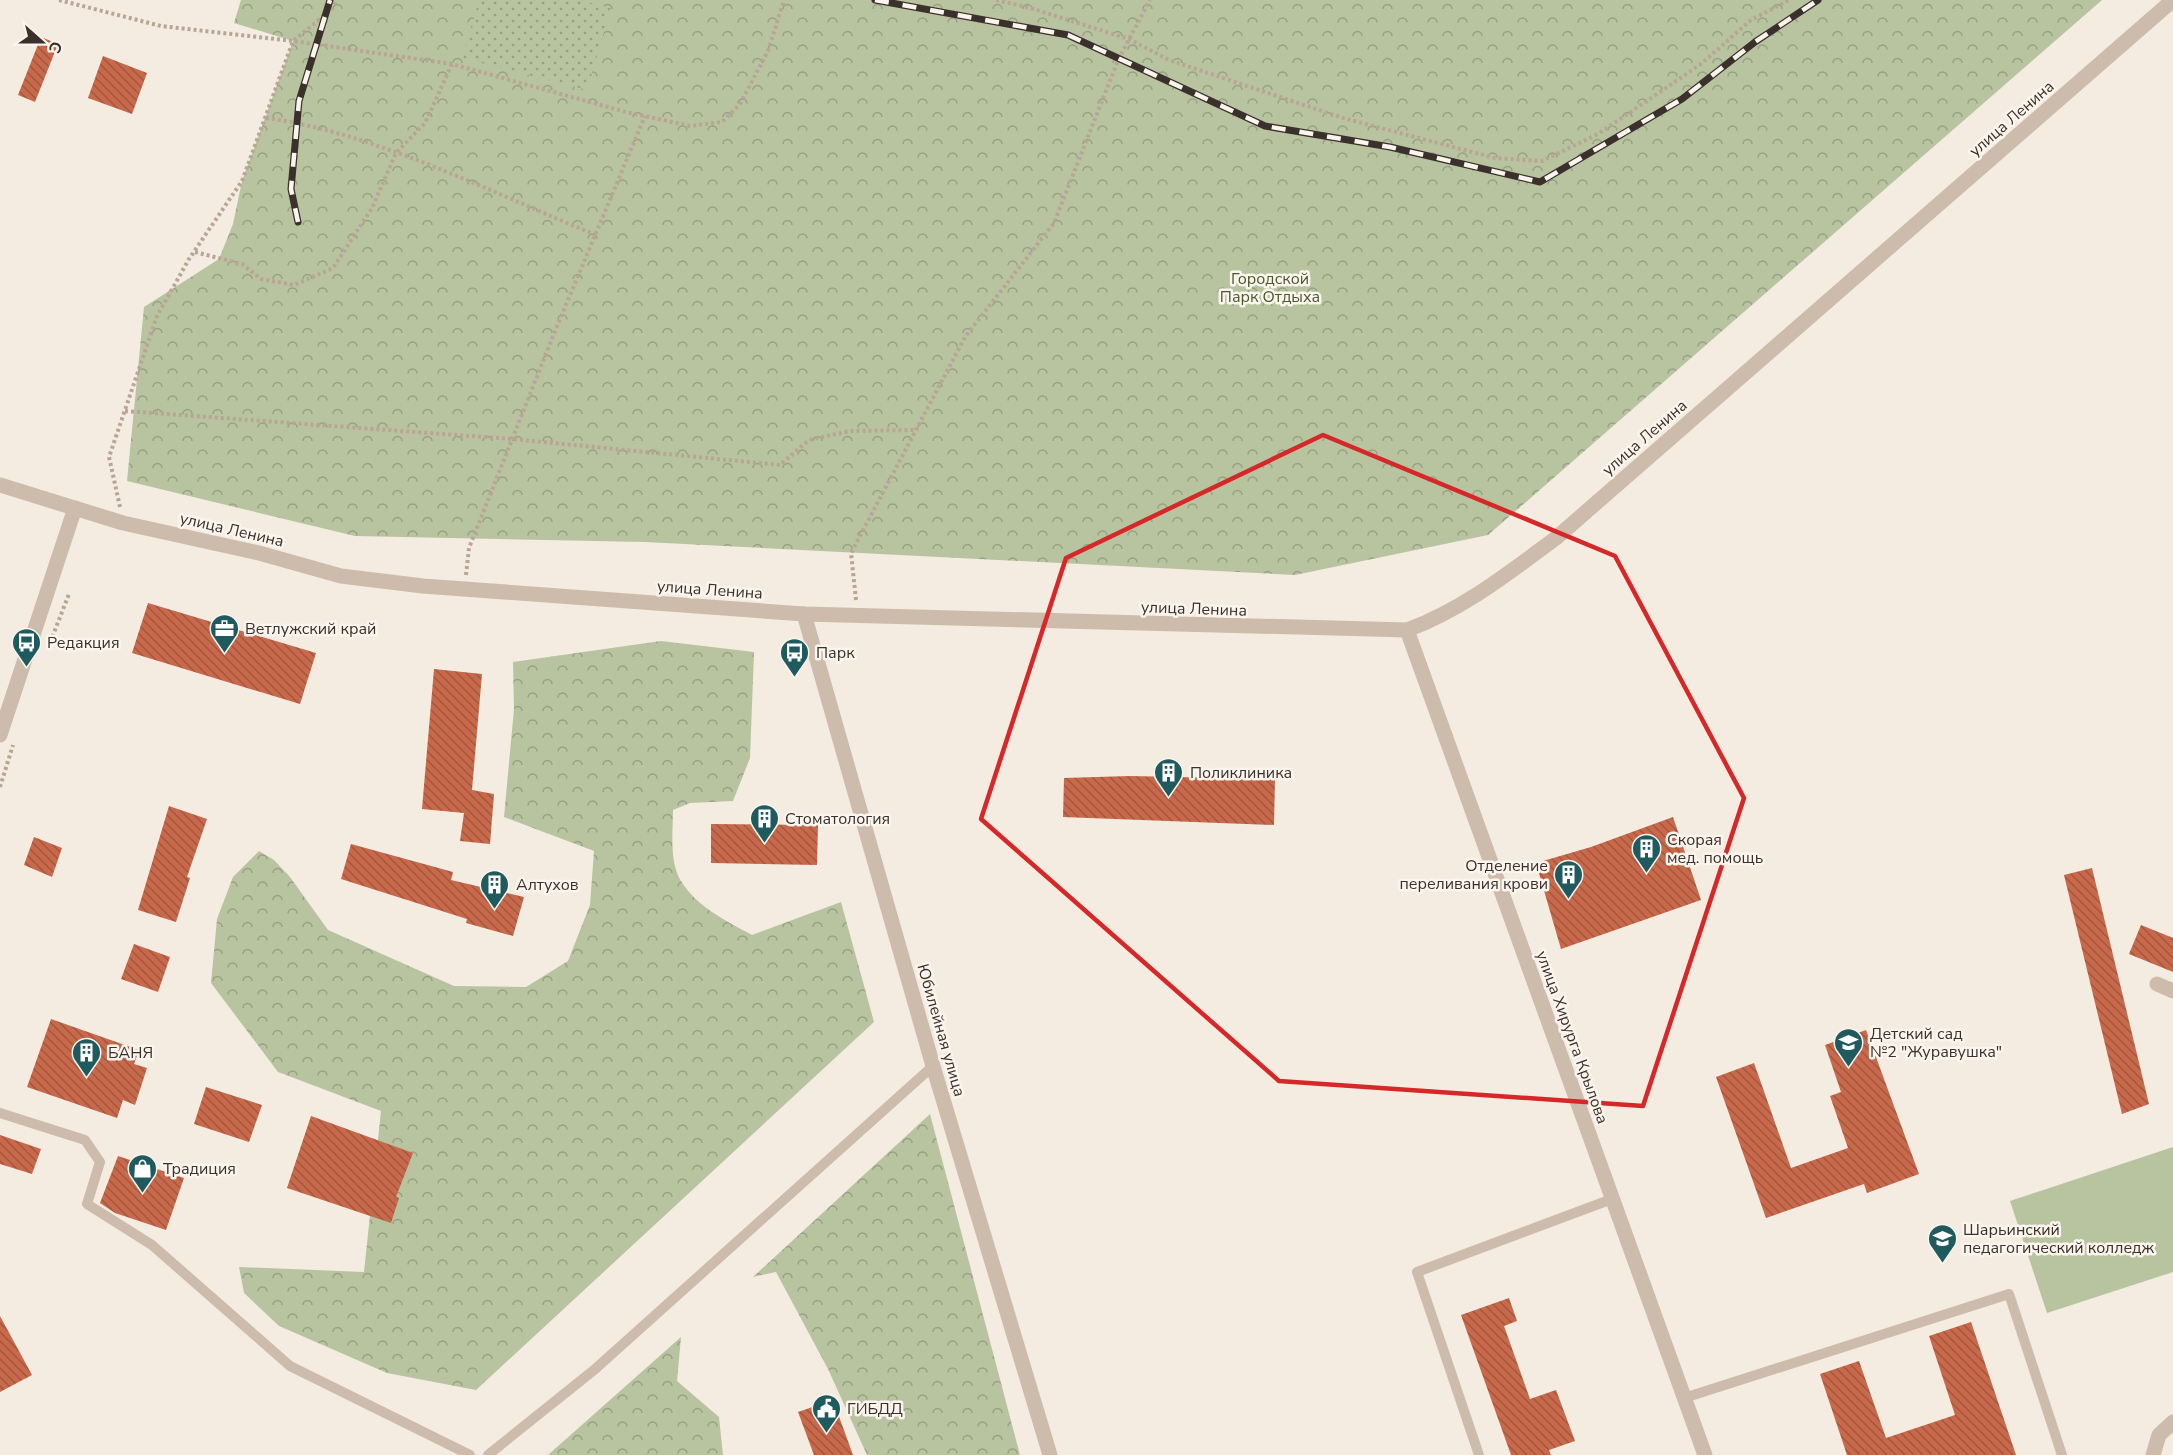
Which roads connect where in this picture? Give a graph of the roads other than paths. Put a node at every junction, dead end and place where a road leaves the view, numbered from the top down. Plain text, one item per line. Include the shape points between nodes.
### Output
1 (2173, 0) edge
2 (0, 485) edge
3 (75, 508) junction
4 (804, 614) junction
5 (1407, 630) junction
6 (0, 735) edge
7 (2157, 984) dead end
8 (2173, 991) edge
9 (933, 1066) junction
10 (0, 1113) edge
11 (1612, 1199) junction
12 (1684, 1398) junction
13 (2173, 1422) edge
14 (470, 1455) edge
15 (488, 1455) edge
16 (1050, 1455) edge
17 (1479, 1455) edge
18 (1705, 1455) edge
19 (2062, 1455) edge
20 (2153, 1455) edge

1 - 5 street, улица Ленина via 1556,538 1430,622
2 - 3 street, улица Ленина
3 - 4 street, улица Ленина via 341,576 423,586
3 - 6 street
4 - 5 street, улица Ленина
4 - 9 street, Юбилейная улица
5 - 11 street, улица Хирурга Крылова
7 - 8 street
9 - 15 lane via 594,1370
9 - 16 street, Юбилейная улица
10 - 14 lane via 85,1140 100,1162 87,1204 152,1245 290,1366
11 - 12 street, улица Хирурга Крылова
11 - 17 lane via 1417,1272
12 - 18 street, улица Хирурга Крылова
12 - 19 lane via 2009,1294
13 - 20 street via 2159,1435

